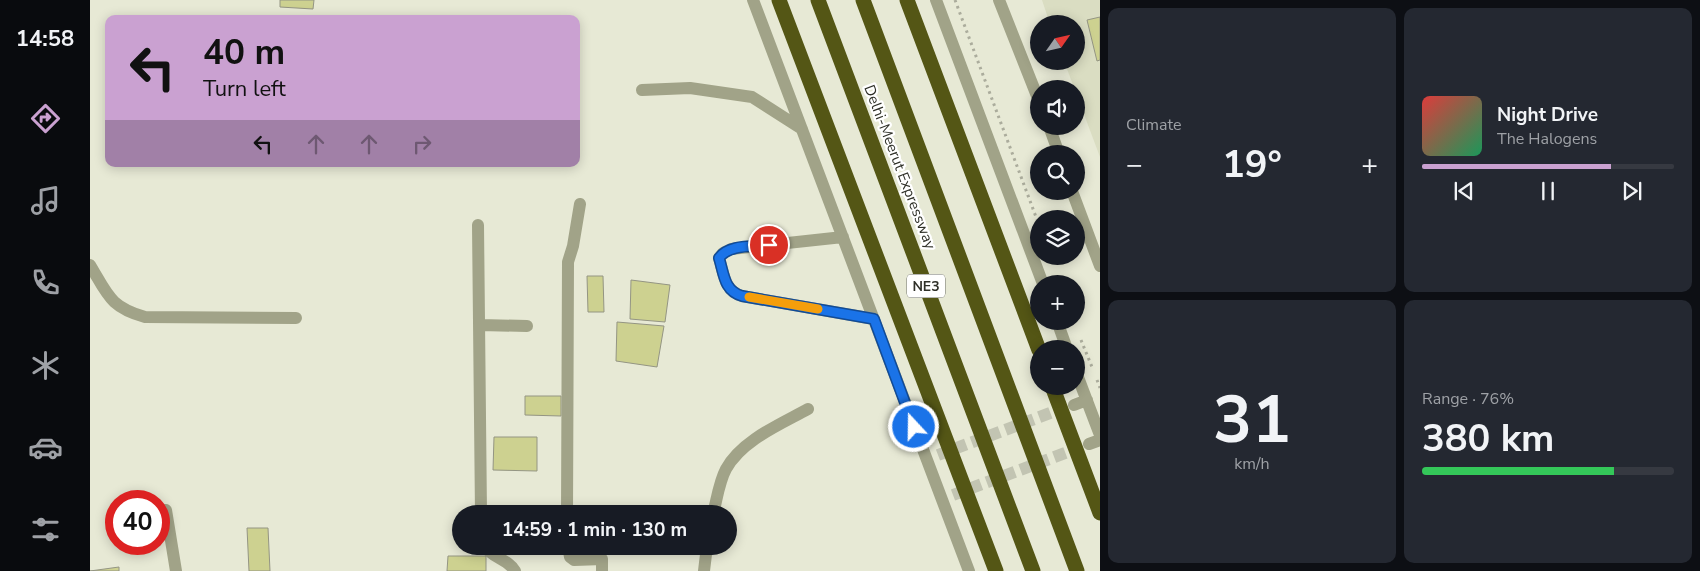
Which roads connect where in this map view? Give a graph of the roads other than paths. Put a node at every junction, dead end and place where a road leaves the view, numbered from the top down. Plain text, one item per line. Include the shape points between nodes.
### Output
1 (753, 0) edge
2 (779, 0) edge
3 (818, 0) edge
4 (863, 0) edge
5 (907, 0) edge
6 (936, 0) edge
7 (999, 0) edge
8 (1031, 80) edge
9 (642, 90) dead end
10 (802, 129) junction
11 (1075, 200) edge
12 (580, 204) dead end
13 (478, 225) dead end
14 (843, 237) junction
15 (90, 265) edge
16 (1100, 266) edge
17 (1040, 275) edge
18 (296, 318) dead end
19 (874, 319) junction
20 (481, 325) junction
21 (526, 326) dead end
22 (1035, 340) edge
23 (1055, 395) edge
24 (1085, 395) edge
25 (1087, 400) junction
26 (1074, 404) tunnel mouth
27 (808, 408) dead end
28 (1100, 435) edge
29 (481, 505) edge
30 (567, 505) edge
31 (715, 505) edge
32 (1100, 512) edge
33 (170, 534) edge
34 (492, 555) edge
35 (570, 555) edge
36 (706, 555) edge
37 (176, 571) edge
38 (515, 571) edge
39 (602, 571) edge
40 (704, 571) edge
41 (969, 571) edge
42 (996, 571) edge
43 (1033, 571) edge
44 (1077, 571) edge

1 - 10 street
2 - 42 highway
3 - 43 highway, Delhi-Meerut Expressway / NE3
4 - 44 highway, Delhi-Meerut Expressway / NE3
5 - 22 highway
6 - 17 street
7 - 8 street
9 - 10 street via 690,88 752,97
10 - 14 street
11 - 16 street
12 - 30 street via 568,262
13 - 20 street
14 - 19 street
14 - 19 street via 732,249 719,258 732,293
15 - 18 street via 109,296 123,311 145,317
19 - 41 street via 932,457
20 - 21 street
20 - 29 street
23 - 32 highway
24 - 25 street
25 - 26 street
25 - 28 street
27 - 31 street via 736,456 721,479
33 - 37 street
34 - 38 street via 511,564
35 - 39 street via 574,560 602,559
36 - 40 street

